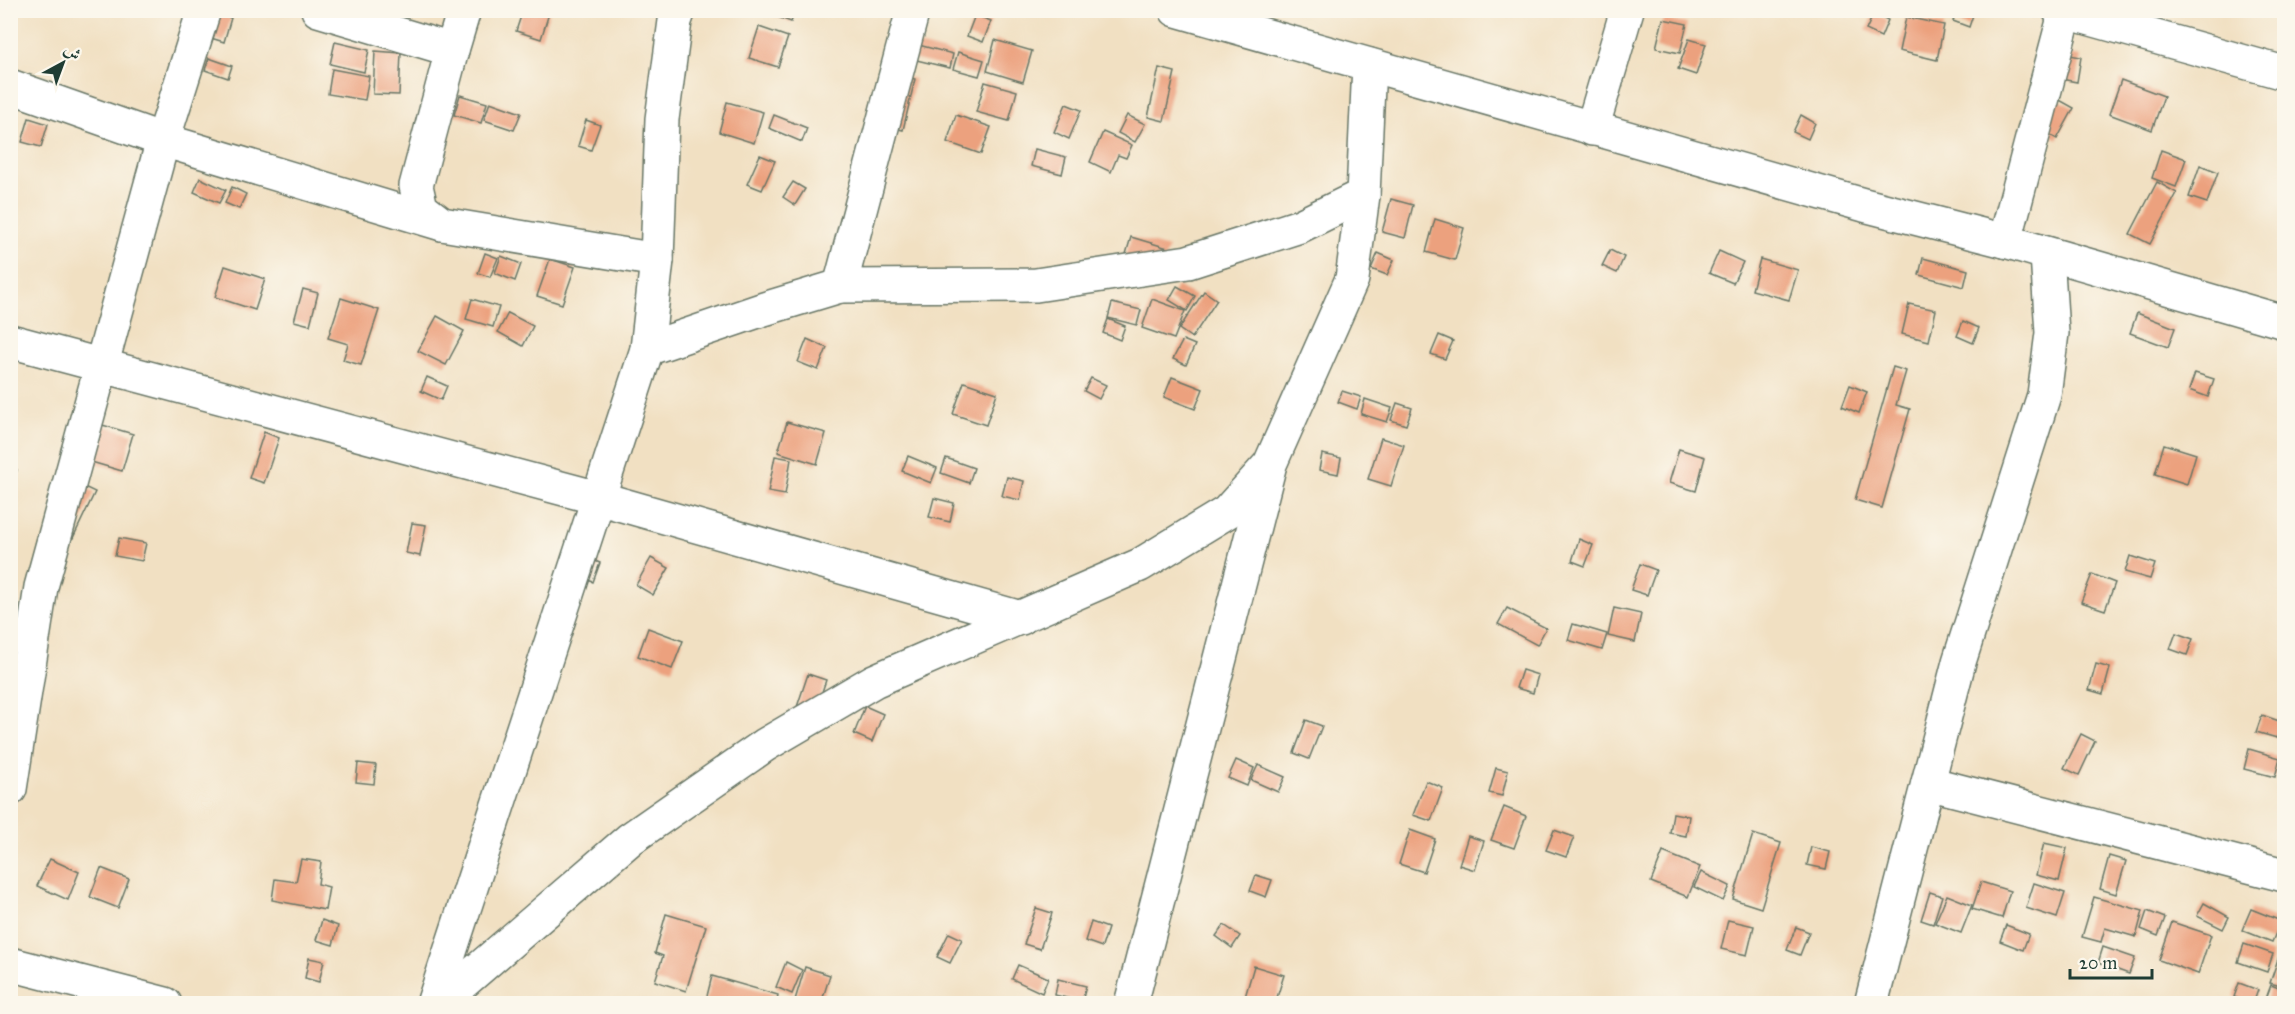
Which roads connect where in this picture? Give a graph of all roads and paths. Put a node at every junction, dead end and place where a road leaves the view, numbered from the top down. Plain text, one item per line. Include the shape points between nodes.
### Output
1 (204, 10) edge
2 (318, 10) edge
3 (464, 10) edge
4 (679, 10) edge
5 (913, 10) edge
6 (1627, 10) edge
7 (2064, 11) edge
8 (1189, 12) edge
9 (452, 50) junction
10 (1369, 65) junction
11 (2284, 73) edge
12 (10, 86) edge
13 (1592, 129) junction
14 (163, 140) junction
15 (1363, 195) junction
16 (442, 224) junction
17 (2005, 241) junction
18 (2047, 254) junction
19 (657, 260) junction
20 (840, 286) junction
21 (2284, 322) edge
22 (10, 341) edge
23 (647, 349) junction
24 (101, 365) junction
25 (1270, 464) junction
26 (598, 498) junction
27 (1021, 618) junction
28 (1928, 783) junction
29 (10, 789) edge
30 (2284, 874) edge
31 (10, 963) edge
32 (165, 1004) edge
33 (433, 1004) edge
34 (438, 1004) edge
35 (1131, 1004) edge
36 (1871, 1004) edge

1 - 14 street
2 - 9 street
3 - 9 street
4 - 19 street via 662,119
5 - 20 street
6 - 13 street
7 - 11 street
7 - 17 street
8 - 10 street
9 - 16 street via 416,186 421,208
10 - 13 street
10 - 15 street
12 - 14 street
13 - 17 street
14 - 16 street
14 - 24 street
15 - 20 street via 1300,226 1188,261 1036,285
15 - 25 street via 1352,279
16 - 19 street
17 - 18 street
18 - 21 street
18 - 28 street via 2052,333 2044,395 1959,662
19 - 23 street
20 - 23 street
22 - 24 street
23 - 26 street
24 - 26 street
24 - 29 street via 41,587
25 - 27 street via 1227,512 1140,565
25 - 35 street
26 - 27 street
26 - 33 street
27 - 34 street via 874,681 765,745 630,839
28 - 30 street
28 - 36 street
31 - 32 street

